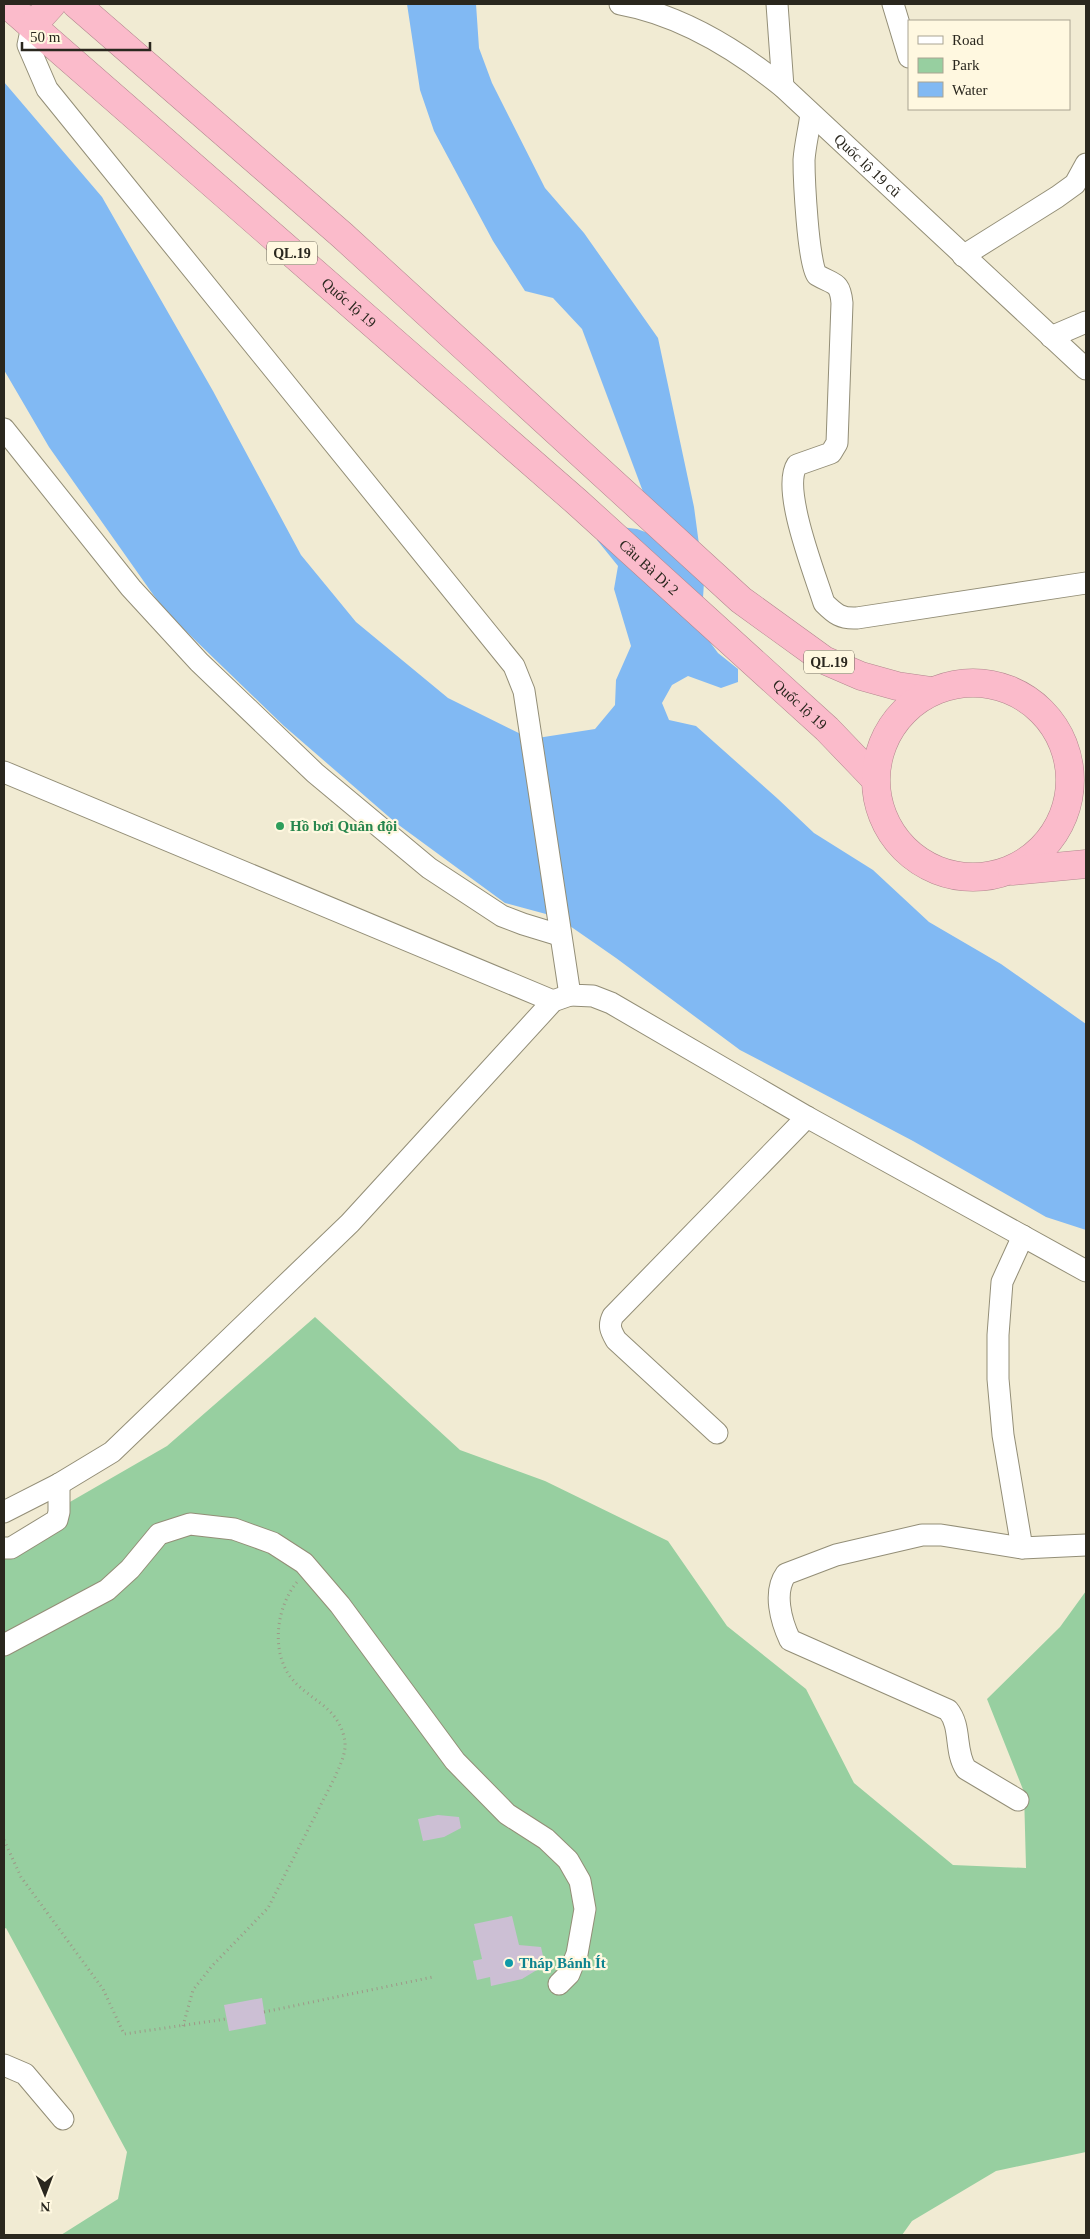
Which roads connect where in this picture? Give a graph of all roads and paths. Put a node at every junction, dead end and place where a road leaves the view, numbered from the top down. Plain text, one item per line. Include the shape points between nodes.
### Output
1 (7, 4) edge
2 (52, 4) edge
3 (76, 4) edge
4 (620, 4) edge
5 (777, 4) edge
6 (893, 4) edge
7 (32, 26) junction
8 (908, 54) edge
9 (783, 87) junction
10 (811, 114) junction
11 (1086, 164) edge
12 (963, 256) junction
13 (1086, 322) edge
14 (1051, 337) junction
15 (1086, 369) edge
16 (4, 429) edge
17 (577, 502) joint
18 (1086, 583) edge
19 (721, 631) joint
20 (932, 691) junction
21 (1063, 740) junction
22 (1086, 758) edge
23 (1086, 766) edge
24 (4, 772) edge
25 (875, 779) junction
26 (1086, 864) edge
27 (1006, 871) junction
28 (1086, 877) edge
29 (558, 926) junction
30 (562, 998) junction
31 (807, 1117) junction
32 (1023, 1236) junction
33 (1086, 1271) edge
34 (717, 1433) dead end
35 (59, 1484) junction
36 (4, 1512) edge
37 (1086, 1545) edge
38 (4, 1548) edge
39 (1022, 1548) junction
40 (308, 1569) junction
41 (4, 1645) edge
42 (1018, 1800) dead end
43 (4, 1840) edge
44 (433, 1977) dead end
45 (559, 1984) dead end
46 (264, 2012) dead end
47 (226, 2019) dead end
48 (183, 2026) junction
49 (4, 2065) edge
50 (63, 2119) dead end

1 - 7 highway, Quốc lộ 19 / QL.19
2 - 7 highway
3 - 20 highway, QL.19 via 342,235 741,600 824,660 861,676
4 - 9 street, Quốc lộ 19 cũ via 667,18 709,36 752,62
5 - 9 street
6 - 8 street
7 - 17 highway, Quốc lộ 19 / QL.19
7 - 29 street via 28,45 47,89 514,666 524,691
9 - 10 street, Quốc lộ 19 cũ
10 - 12 street, Quốc lộ 19 cũ
10 - 18 street via 804,167 812,263 817,275 839,288 842,303 837,443 832,454 797,465 792,481 793,503 824,603 835,615 846,619
11 - 12 street via 1083,173 1069,188
12 - 14 street, Quốc lộ 19 cũ
13 - 14 street
14 - 15 street, Quốc lộ 19 cũ
16 - 29 street via 131,588 199,662 314,773 437,873 502,916 523,924
17 - 19 highway, Cầu Bà Di 2 / QL.19
19 - 25 highway, Quốc lộ 19 / QL.19 via 852,752
20 - 21 highway via 962,683 993,684 1022,695 1046,714
20 - 25 highway via 909,706 891,727 879,752
21 - 22 highway
21 - 23 highway
21 - 27 highway via 1070,765 1070,792 1063,818 1049,841 1030,859
24 - 30 street
25 - 27 highway via 880,810 894,837 917,859 952,874 975,877
26 - 27 highway
27 - 28 highway
29 - 30 street
30 - 31 street via 593,996 611,1003
30 - 35 street via 350,1223 112,1452
31 - 32 street
31 - 34 street via 610,1322 610,1330 616,1340
32 - 33 street
32 - 39 street via 1002,1282 998,1335 1003,1435
35 - 36 street
35 - 38 street via 57,1520 19,1544
37 - 39 street
39 - 42 street via 922,1535 836,1555 786,1574 779,1592 781,1612 790,1640 948,1710 954,1717 961,1761 966,1769
40 - 41 street via 273,1543 234,1529 190,1524 159,1534 130,1569 107,1590
40 - 45 street via 340,1605 455,1761 507,1814 546,1839 568,1860 580,1881 586,1909 577,1954 569,1974
40 - 48 path via 294,1585 278,1618 278,1644 289,1674 336,1716 345,1738 344,1756 268,1908 212,1966 194,1990
43 - 48 path via 22,1877 103,1989 124,2034
44 - 46 path
47 - 48 path
49 - 50 street via 25,2074

